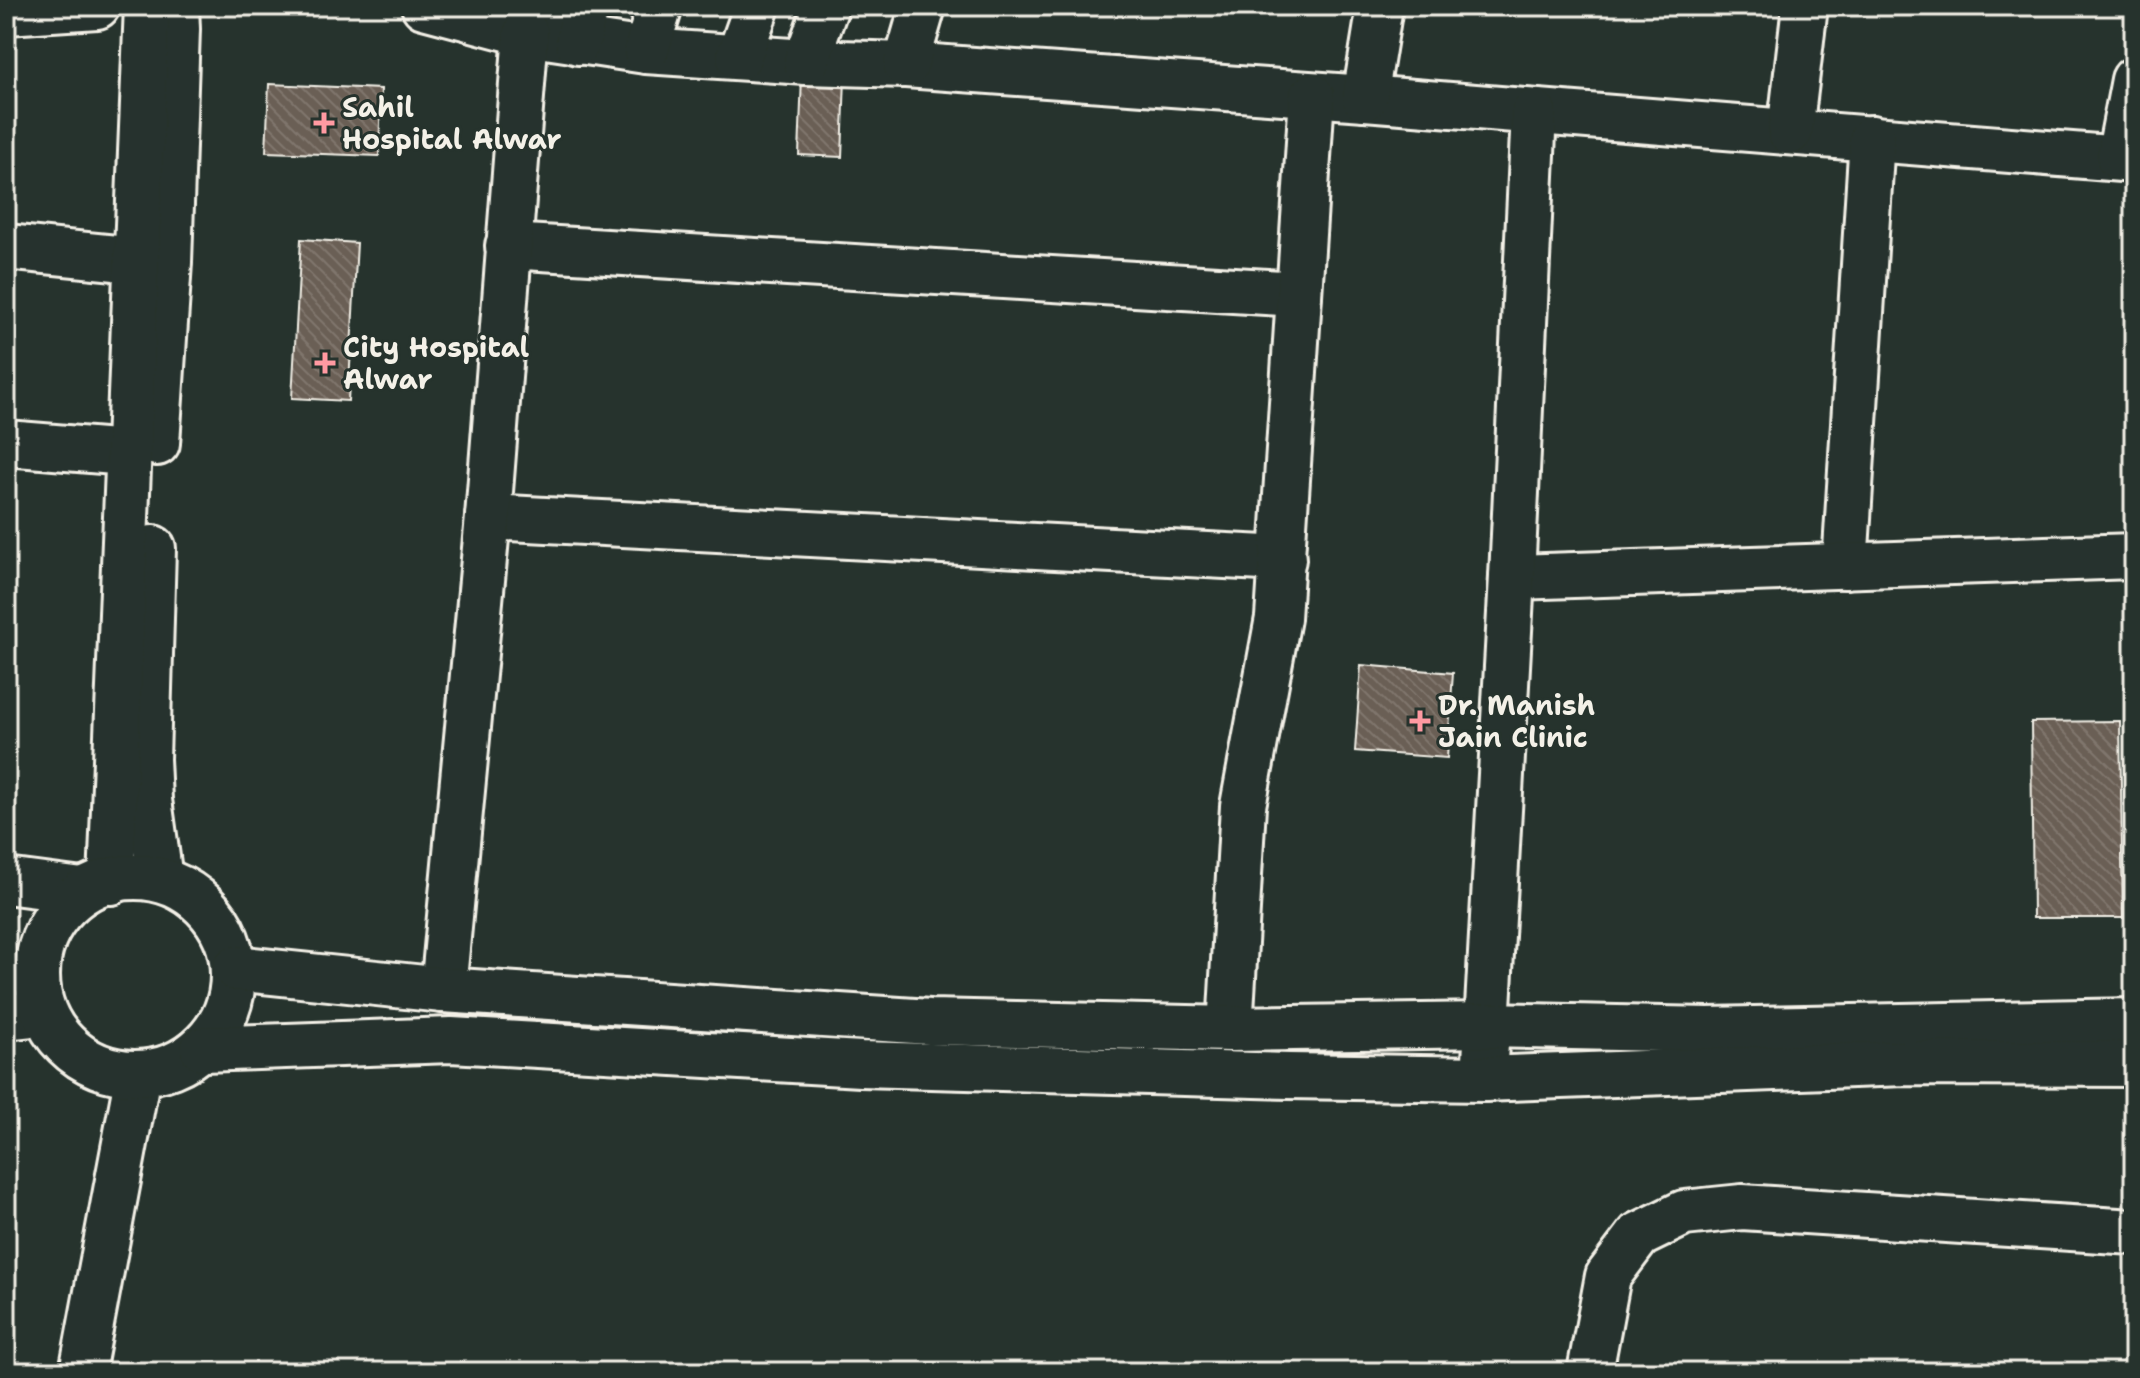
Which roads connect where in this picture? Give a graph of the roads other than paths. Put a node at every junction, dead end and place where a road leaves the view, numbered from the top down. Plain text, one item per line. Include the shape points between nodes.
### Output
1 (97, 6) edge
2 (147, 6) edge
3 (176, 6) edge
4 (424, 6) edge
5 (660, 6) edge
6 (757, 6) edge
7 (826, 6) edge
8 (923, 6) edge
9 (1380, 6) edge
10 (1805, 6) edge
11 (6, 12) edge
12 (481, 14) edge
13 (582, 24) edge
14 (526, 33) junction
15 (646, 51) junction
16 (739, 57) junction
17 (806, 62) junction
18 (906, 65) junction
19 (2134, 80) edge
20 (1312, 96) junction
21 (1365, 98) junction
22 (1534, 112) junction
23 (1790, 132) junction
24 (1872, 138) junction
25 (2126, 159) edge
26 (508, 246) junction
27 (6, 247) edge
28 (136, 260) junction
29 (1299, 294) junction
30 (6, 443) edge
31 (127, 453) junction
32 (488, 517) junction
33 (2134, 556) edge
34 (1283, 559) junction
35 (1845, 566) junction
36 (1512, 577) junction
37 (160, 879) junction
38 (6, 881) edge
39 (96, 886) junction
40 (26, 935) edge
41 (235, 968) junction
42 (443, 990) junction
43 (22, 1000) edge
44 (773, 1012) junction
45 (2134, 1021) edge
46 (1486, 1025) junction
47 (1230, 1029) junction
48 (203, 1049) junction
49 (772, 1059) junction
50 (2134, 1064) edge
51 (138, 1074) junction
52 (1484, 1079) junction
53 (2134, 1232) edge
54 (82, 1372) edge
55 (1590, 1372) edge

1 - 11 street
2 - 28 street
3 - 37 street via 147,744
4 - 12 street
5 - 15 street
6 - 16 street
7 - 17 street
8 - 18 street
9 - 21 street
10 - 23 street
12 - 14 street
13 - 14 street
13 - 15 street
14 - 26 street
15 - 16 street
16 - 17 street
17 - 18 street
18 - 20 street
19 - 25 street
20 - 21 street
20 - 29 street
21 - 22 street
22 - 23 street
22 - 36 street
23 - 24 street
24 - 25 street
24 - 35 street
26 - 29 street
26 - 32 street
27 - 28 street
28 - 31 street
29 - 34 street
30 - 31 street
31 - 39 street
32 - 34 street
32 - 42 street
33 - 35 street
34 - 47 street via 1278,618 1243,806
35 - 36 street
36 - 46 street
37 - 39 street via 132,875
37 - 41 street via 184,887 211,910
38 - 39 street
39 - 40 street
40 - 43 street via 38,955
41 - 42 street
41 - 48 street via 229,1011
42 - 44 street
43 - 51 street via 63,1042 104,1069
44 - 47 street via 930,1022
44 - 49 street
45 - 46 street via 1708,1030
46 - 47 street
46 - 52 street
48 - 49 street via 451,1040
48 - 51 street via 176,1066
49 - 52 street
50 - 52 street via 1905,1063
51 - 54 street
53 - 55 street via 1742,1207 1684,1213 1639,1235 1608,1276

